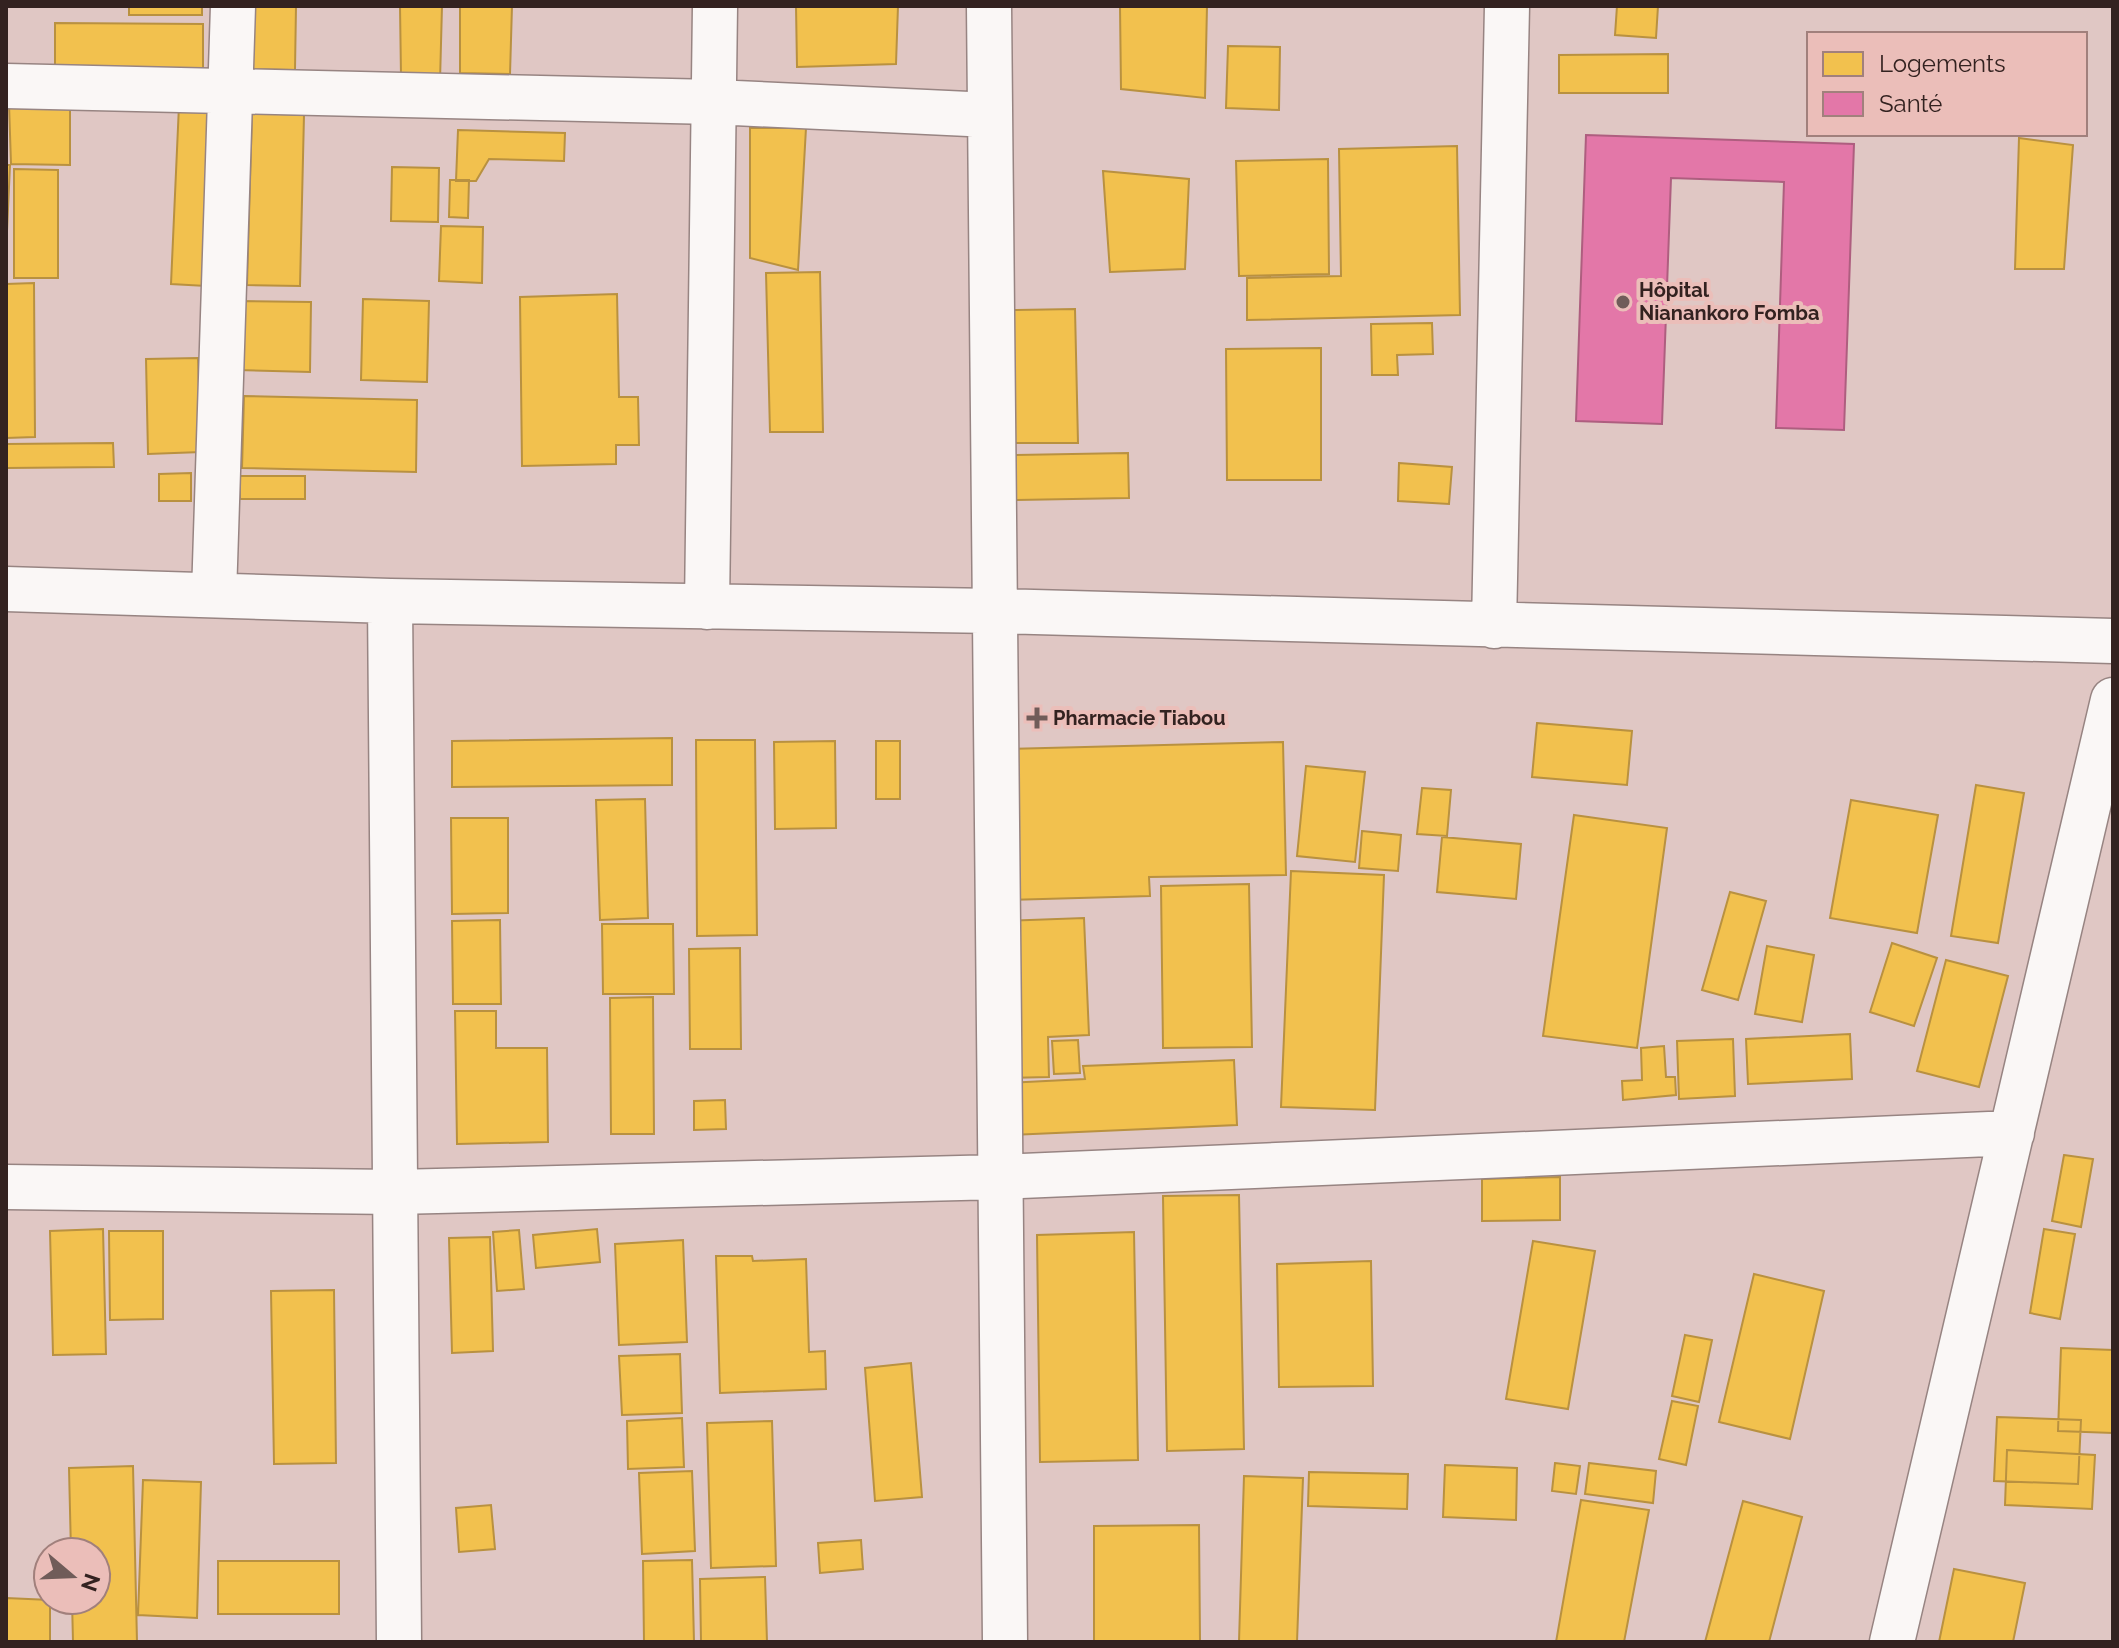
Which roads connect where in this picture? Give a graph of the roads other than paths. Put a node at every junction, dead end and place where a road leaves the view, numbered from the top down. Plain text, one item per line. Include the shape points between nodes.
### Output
1 (233, 6) edge
2 (715, 6) edge
3 (989, 6) edge
4 (1507, 6) edge
5 (6, 86) edge
6 (231, 91) junction
7 (714, 102) junction
8 (990, 115) junction
9 (6, 589) edge
10 (214, 595) junction
11 (390, 601) junction
12 (707, 607) junction
13 (995, 611) junction
14 (1494, 626) junction
15 (2113, 641) edge
16 (2113, 700) edge
17 (2012, 1133) junction
18 (1000, 1177) junction
19 (6, 1187) edge
20 (395, 1192) junction
21 (399, 1642) edge
22 (1005, 1642) edge
23 (1892, 1642) edge

1 - 6 street
2 - 7 street
3 - 8 street
4 - 14 street
5 - 6 street
6 - 7 street
6 - 10 street
7 - 8 street
7 - 12 street
8 - 13 street
9 - 10 street
10 - 11 street
11 - 12 street
11 - 20 street
12 - 13 street
13 - 14 street
13 - 18 street
14 - 15 street
16 - 17 street
17 - 18 street
17 - 23 street
18 - 20 street
18 - 22 street
19 - 20 street
20 - 21 street

